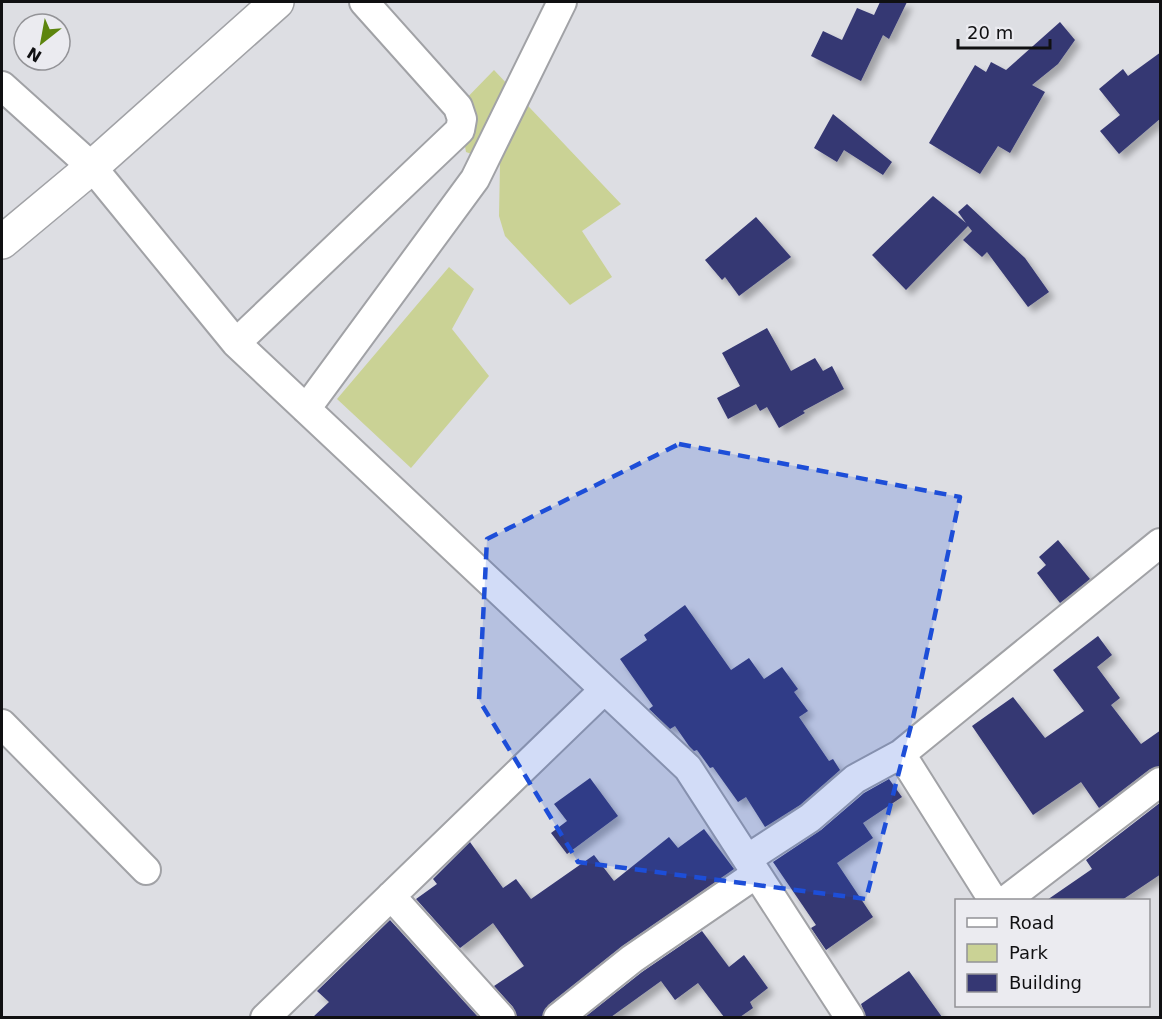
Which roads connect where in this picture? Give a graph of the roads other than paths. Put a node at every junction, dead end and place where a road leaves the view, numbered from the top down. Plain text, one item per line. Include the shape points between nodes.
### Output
1 (277, 2) edge
2 (364, 2) edge
3 (562, 2) edge
4 (2, 86) edge
5 (92, 167) junction
6 (2, 242) edge
7 (236, 343) junction
8 (306, 409) junction
9 (1161, 543) edge
10 (604, 690) junction
11 (2, 724) edge
12 (901, 754) junction
13 (1161, 782) edge
14 (752, 866) junction
15 (146, 870) dead end
16 (391, 896) junction
17 (992, 899) edge
18 (1007, 899) edge
19 (265, 1017) edge
20 (501, 1017) edge
21 (558, 1017) edge
22 (850, 1017) edge

1 - 5 street
2 - 7 street via 458,107 460,130
3 - 8 street via 475,179
4 - 5 street
5 - 6 street
5 - 7 street
7 - 8 street
8 - 10 street
9 - 12 street
10 - 14 street via 688,768
10 - 16 street
11 - 15 street
12 - 14 street via 855,779
12 - 17 street
13 - 18 street
14 - 21 street
14 - 22 street
16 - 19 street
16 - 20 street

